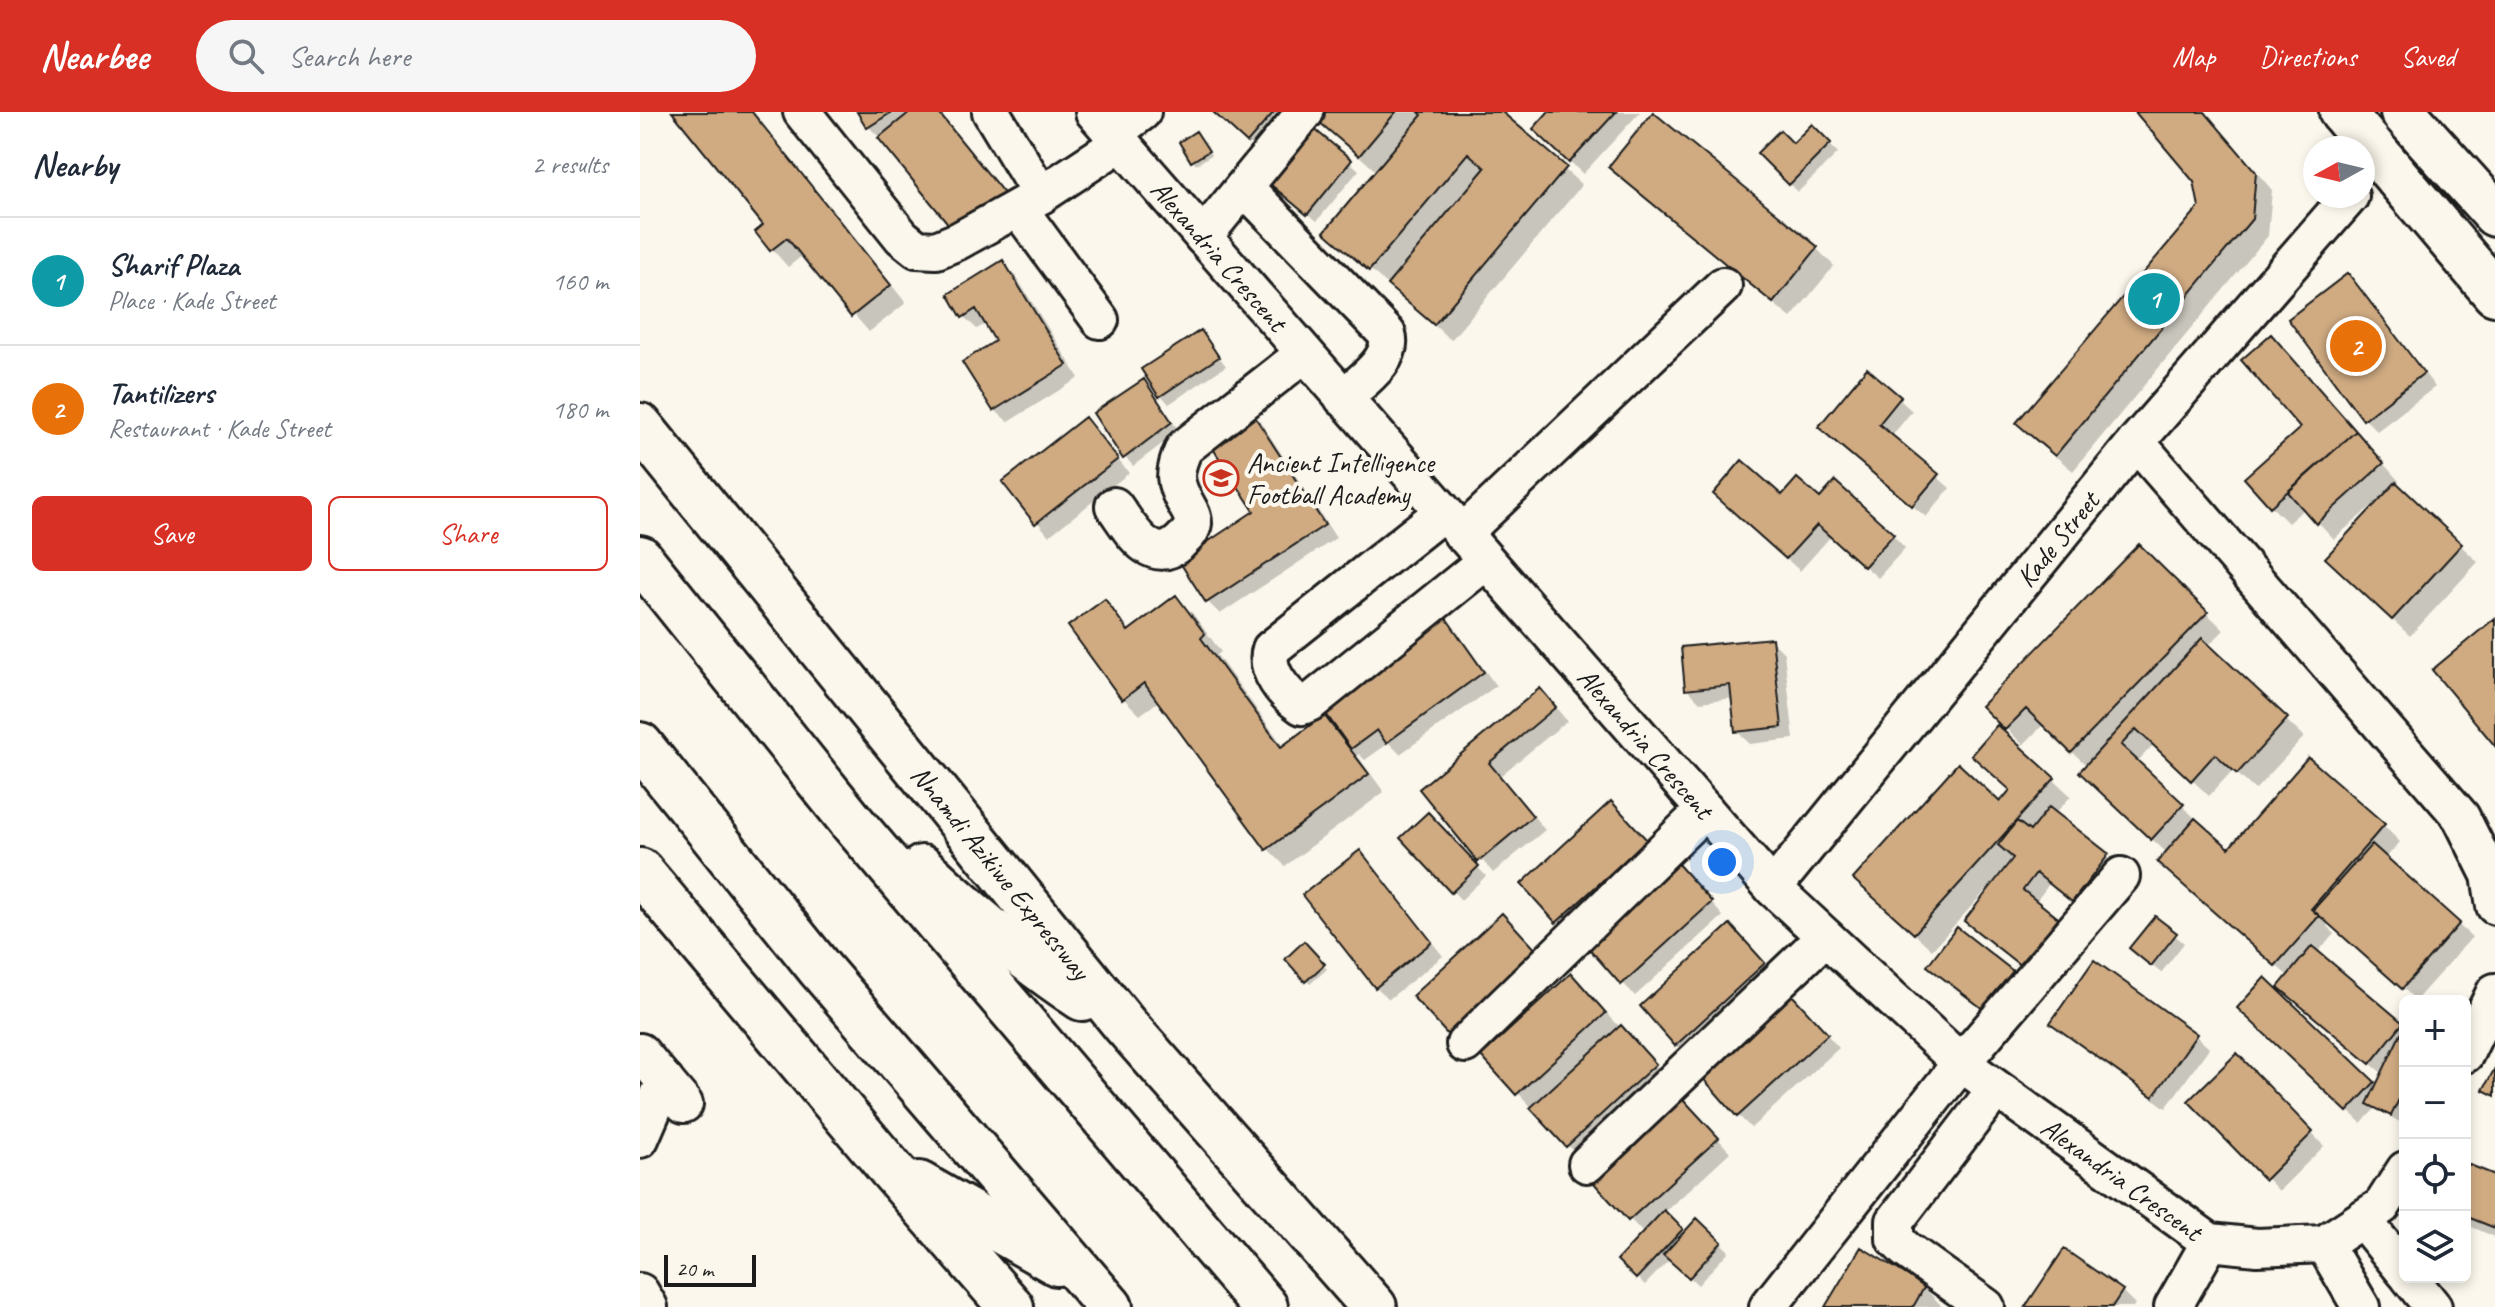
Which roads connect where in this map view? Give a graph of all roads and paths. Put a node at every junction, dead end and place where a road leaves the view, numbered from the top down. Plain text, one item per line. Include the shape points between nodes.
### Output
1 (802, 112) edge
2 (991, 112) edge
3 (1142, 112) edge
4 (1305, 112) edge
5 (2342, 112) edge
6 (2408, 118) edge
7 (1109, 130) edge
8 (2354, 136) edge
9 (2375, 166) edge
10 (2375, 173) edge
11 (1244, 187) junction
12 (1029, 202) junction
13 (2340, 208) edge
14 (2495, 214) edge
15 (1203, 237) junction
16 (1723, 286) dead end
17 (2495, 293) edge
18 (1100, 320) dead end
19 (1304, 354) junction
20 (1343, 398) junction
21 (640, 426) edge
22 (2136, 442) junction
23 (1114, 506) dead end
24 (1453, 523) junction
25 (640, 558) edge
26 (1486, 561) junction
27 (640, 745) edge
28 (1705, 810) junction
29 (851, 821) junction
30 (640, 871) edge
31 (2121, 876) dead end
32 (1773, 888) junction
33 (2495, 906) edge
34 (1825, 937) junction
35 (2492, 1005) edge
36 (1125, 1025) junction
37 (2471, 1043) edge
38 (1465, 1044) dead end
39 (640, 1052) edge
40 (1961, 1063) junction
41 (1996, 1089) junction
42 (640, 1139) edge
43 (1587, 1164) dead end
44 (889, 1167) junction
45 (2399, 1179) edge
46 (2362, 1219) junction
47 (2210, 1242) junction
48 (2324, 1244) junction
49 (2399, 1265) edge
50 (2414, 1283) edge
51 (640, 1292) edge
52 (1097, 1293) edge
53 (649, 1307) edge
54 (1011, 1307) edge
55 (1265, 1307) edge
56 (1374, 1307) edge
57 (1768, 1307) edge
58 (1986, 1307) edge
59 (2173, 1307) edge
60 (2361, 1307) edge
61 (2433, 1307) edge

1 - 12 street via 917,249 936,250 958,241
2 - 12 street
3 - 7 street
4 - 11 street
5 - 8 main road
6 - 9 street
6 - 14 main road
7 - 12 street
7 - 15 street, Alexandria Crescent
10 - 17 main road
11 - 15 street
11 - 20 street via 1387,334 1386,356
12 - 18 street
13 - 22 street, Kade Street
15 - 19 street, Alexandria Crescent
16 - 24 street
19 - 20 street, Alexandria Crescent
19 - 23 street via 1184,448 1176,487 1193,525 1171,550 1143,545
20 - 24 street, Alexandria Crescent
21 - 36 main road, Nnamdi Azikiwe Expressway
22 - 32 street, Kade Street
22 - 33 street via 2461,817 2490,875
24 - 26 street, Alexandria Crescent
24 - 26 street via 1271,649 1270,669 1292,699 1302,706 1311,702
25 - 29 main road
26 - 28 street, Alexandria Crescent
27 - 52 main road via 820,969
28 - 32 street, Alexandria Crescent
28 - 38 street
29 - 36 main road via 882,834 1062,985
29 - 55 main road
30 - 44 main road
31 - 40 street
32 - 34 street, Alexandria Crescent
34 - 40 street, Alexandria Crescent
34 - 43 street
35 - 37 street
36 - 56 main road, Nnamdi Azikiwe Expressway
39 - 42 street via 674,1092
40 - 41 street, Alexandria Crescent
40 - 57 street
41 - 47 street, Alexandria Crescent
41 - 58 street via 1895,1221 1895,1239 1905,1249
44 - 52 main road
44 - 54 main road
45 - 46 street via 2382,1206
46 - 48 street
46 - 49 street
47 - 48 street, Alexandria Crescent via 2257,1247
47 - 59 street
48 - 60 street
50 - 61 street
51 - 53 street

